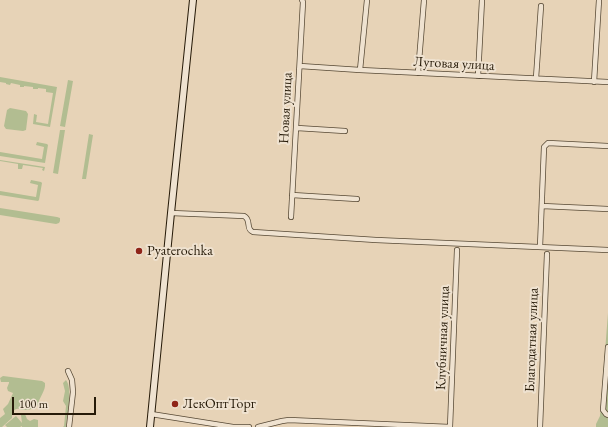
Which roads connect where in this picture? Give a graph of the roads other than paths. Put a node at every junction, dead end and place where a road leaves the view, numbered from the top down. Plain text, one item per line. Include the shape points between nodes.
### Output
1 (193, 0) edge
2 (302, 0) edge
3 (367, 0) edge
4 (424, 0) edge
5 (482, 0) edge
6 (599, 0) edge
7 (541, 6) dead end
8 (300, 66) junction
9 (360, 70) junction
10 (418, 73) junction
11 (478, 76) junction
12 (536, 78) junction
13 (594, 82) junction
14 (608, 82) edge
15 (296, 128) junction
16 (345, 132) dead end
17 (608, 146) edge
18 (292, 195) junction
19 (357, 199) dead end
20 (542, 206) junction
21 (608, 209) edge
22 (170, 213) junction
23 (291, 217) dead end
24 (540, 247) junction
25 (457, 250) dead end
26 (608, 250) edge
27 (547, 254) dead end
28 (608, 347) edge
29 (68, 371) dead end
30 (607, 373) edge
31 (151, 414) junction
32 (607, 415) edge
33 (69, 427) edge
34 (150, 427) edge
35 (249, 427) edge
36 (258, 427) edge
37 (450, 427) edge
38 (540, 427) edge

1 - 22 main road
2 - 8 street, Новая улица
3 - 9 street
4 - 10 street
5 - 11 street
6 - 13 street
7 - 12 street
8 - 9 street, Луговая улица
8 - 15 street, Новая улица
9 - 10 street, Луговая улица
10 - 11 street, Луговая улица
11 - 12 street, Луговая улица
12 - 13 street, Луговая улица
13 - 14 street, Луговая улица
15 - 16 street
15 - 18 street, Новая улица
17 - 20 street via 548,143 544,147
18 - 19 street
18 - 23 street, Новая улица
20 - 21 street
20 - 24 street
22 - 24 street via 244,216 247,217 250,231 254,232
22 - 31 main road
24 - 26 street
25 - 37 street, Клубничная улица
27 - 38 street, Благодатная улица
28 - 30 street
29 - 33 street via 73,392
30 - 32 street via 603,410
31 - 34 main road
31 - 35 street via 226,426
36 - 37 street via 289,420

